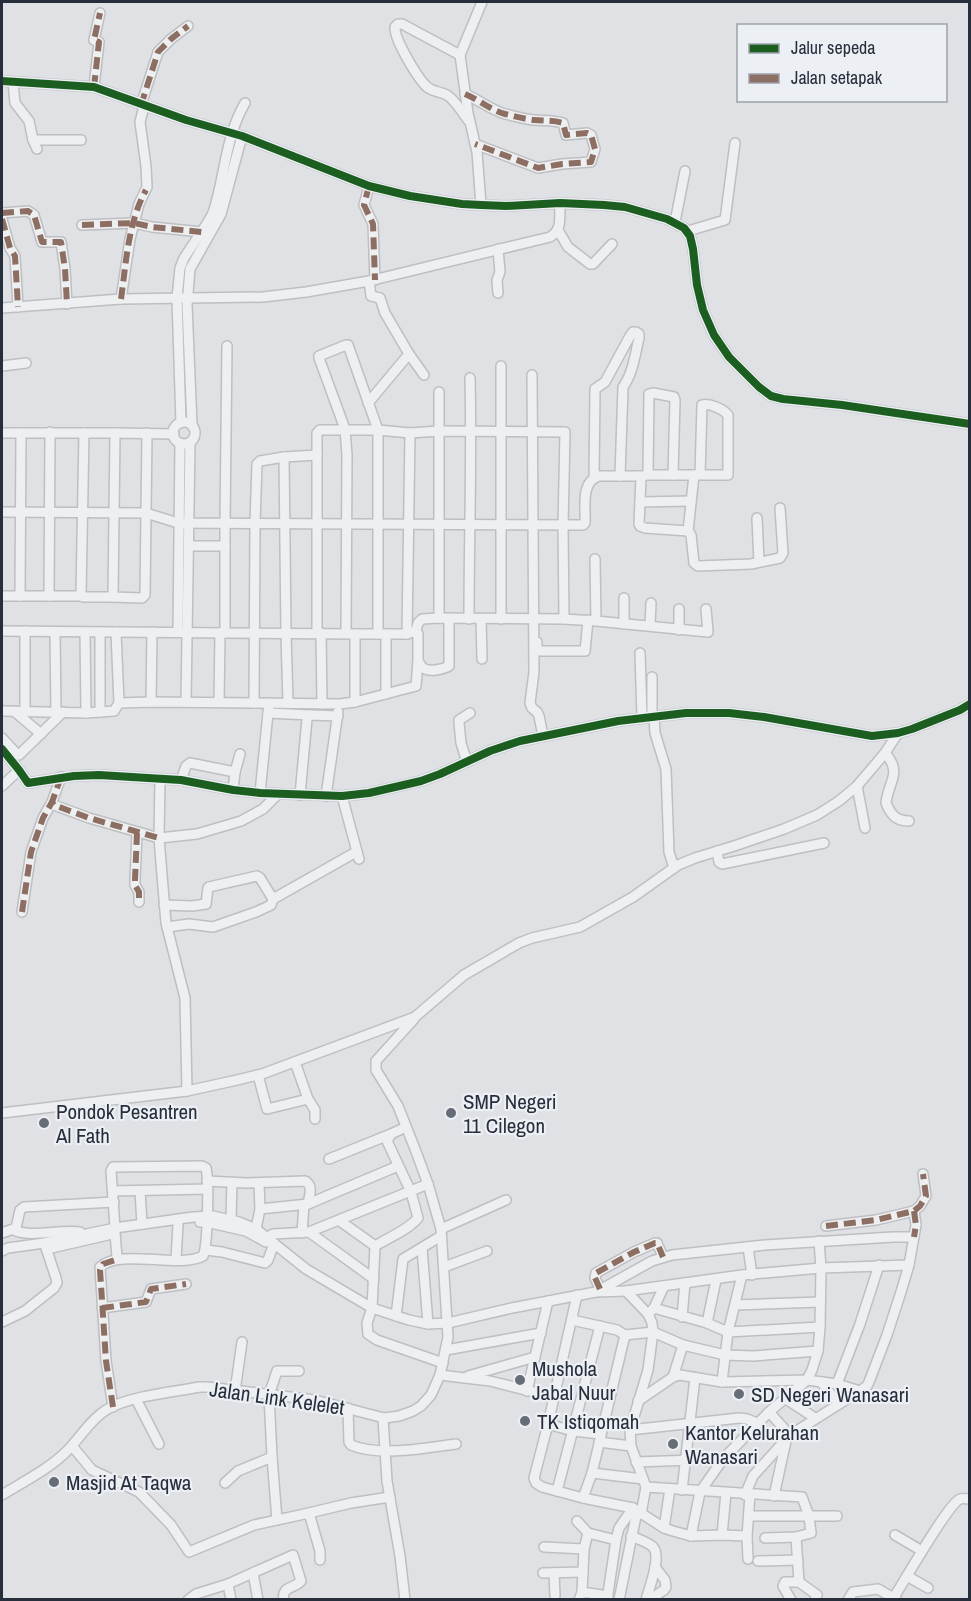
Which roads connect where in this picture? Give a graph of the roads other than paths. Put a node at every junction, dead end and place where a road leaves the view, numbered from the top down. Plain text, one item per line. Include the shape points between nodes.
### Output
1 (482, 2) edge
2 (100, 13) dead end
3 (188, 26) dead end
4 (460, 55) junction
5 (2, 81) edge
6 (13, 82) junction
7 (94, 87) junction
8 (465, 94) junction
9 (245, 103) dead end
10 (143, 106) junction
11 (470, 122) junction
12 (231, 133) junction
13 (242, 136) junction
14 (81, 140) dead end
15 (735, 143) dead end
16 (475, 144) junction
17 (685, 171) dead end
18 (369, 186) junction
19 (560, 203) junction
20 (481, 205) junction
21 (2, 213) edge
22 (2, 219) edge
23 (675, 222) junction
24 (134, 223) junction
25 (82, 225) dead end
26 (558, 230) junction
27 (688, 231) junction
28 (202, 232) junction
29 (612, 244) dead end
30 (498, 249) junction
31 (372, 280) junction
32 (498, 293) dead end
33 (177, 298) junction
34 (188, 298) junction
35 (121, 300) junction
36 (67, 304) junction
37 (2, 308) edge
38 (18, 308) junction
39 (227, 346) dead end
40 (409, 354) junction
41 (26, 363) dead end
42 (2, 366) edge
43 (501, 366) dead end
44 (424, 375) dead end
45 (532, 375) dead end
46 (470, 378) dead end
47 (602, 384) junction
48 (623, 387) junction
49 (439, 392) dead end
50 (368, 403) junction
51 (181, 423) junction
52 (969, 424) edge
53 (192, 425) junction
54 (345, 429) junction
55 (378, 430) junction
56 (439, 431) junction
57 (471, 431) junction
58 (501, 431) junction
59 (50, 432) junction
60 (531, 432) junction
61 (2, 433) edge
62 (21, 433) junction
63 (84, 433) junction
64 (115, 433) junction
65 (410, 433) junction
66 (147, 434) junction
67 (174, 434) junction
68 (190, 442) junction
69 (180, 443) junction
70 (317, 456) junction
71 (284, 457) junction
72 (673, 475) junction
73 (697, 475) junction
74 (620, 476) junction
75 (643, 476) junction
76 (594, 478) junction
77 (691, 501) junction
78 (640, 502) junction
79 (780, 508) dead end
80 (2, 512) edge
81 (20, 512) junction
82 (51, 512) junction
83 (82, 512) junction
84 (114, 512) junction
85 (146, 513) junction
86 (757, 518) dead end
87 (189, 523) junction
88 (225, 523) junction
89 (255, 523) junction
90 (285, 523) junction
91 (316, 523) junction
92 (178, 524) junction
93 (347, 524) junction
94 (377, 524) junction
95 (408, 524) junction
96 (440, 525) junction
97 (469, 525) junction
98 (501, 525) junction
99 (532, 525) junction
100 (563, 526) junction
101 (688, 531) junction
102 (189, 546) junction
103 (225, 546) junction
104 (595, 558) dead end
105 (759, 562) junction
106 (2, 596) edge
107 (20, 596) junction
108 (49, 596) junction
109 (81, 596) junction
110 (112, 597) junction
111 (624, 598) dead end
112 (651, 603) dead end
113 (679, 609) dead end
114 (706, 609) dead end
115 (444, 618) junction
116 (469, 619) junction
117 (481, 619) junction
118 (501, 619) junction
119 (535, 619) junction
120 (564, 619) junction
121 (592, 621) junction
122 (624, 624) junction
123 (650, 625) junction
124 (679, 630) junction
125 (2, 631) edge
126 (25, 631) junction
127 (55, 632) junction
128 (85, 632) junction
129 (99, 632) junction
130 (116, 632) junction
131 (152, 632) junction
132 (183, 632) junction
133 (255, 632) junction
134 (412, 632) junction
135 (222, 633) junction
136 (319, 633) junction
137 (286, 634) junction
138 (351, 634) junction
139 (382, 634) junction
140 (640, 653) dead end
141 (482, 659) dead end
142 (418, 661) junction
143 (652, 677) dead end
144 (386, 694) junction
145 (152, 702) junction
146 (186, 702) junction
147 (219, 702) junction
148 (355, 702) junction
149 (119, 703) junction
150 (254, 703) junction
151 (288, 704) junction
152 (322, 704) junction
153 (340, 704) junction
154 (969, 704) edge
155 (268, 708) junction
156 (2, 711) edge
157 (14, 711) junction
158 (25, 711) junction
159 (59, 712) junction
160 (100, 712) junction
161 (470, 712) dead end
162 (86, 713) junction
163 (310, 715) junction
164 (338, 716) junction
165 (653, 716) junction
166 (642, 717) junction
167 (898, 733) junction
168 (40, 734) junction
169 (543, 736) junction
170 (2, 738) edge
171 (2, 749) edge
172 (885, 753) junction
173 (240, 754) dead end
174 (467, 762) junction
175 (20, 770) junction
176 (235, 772) junction
177 (61, 777) junction
178 (160, 779) junction
179 (181, 780) junction
180 (2, 786) edge
181 (857, 786) junction
182 (233, 790) junction
183 (260, 792) junction
184 (278, 794) junction
185 (300, 795) junction
186 (326, 796) junction
187 (342, 796) junction
188 (52, 802) junction
189 (909, 821) dead end
190 (866, 828) dead end
191 (137, 833) junction
192 (159, 838) junction
193 (824, 843) dead end
194 (717, 851) junction
195 (674, 868) junction
196 (273, 899) junction
197 (138, 903) dead end
198 (164, 905) junction
199 (22, 912) dead end
200 (167, 927) junction
201 (414, 1017) junction
202 (295, 1062) junction
203 (258, 1075) junction
204 (187, 1091) junction
205 (308, 1099) junction
206 (2, 1113) edge
207 (315, 1119) dead end
208 (406, 1126) junction
209 (391, 1134) junction
210 (329, 1159) dead end
211 (398, 1166) junction
212 (923, 1174) dead end
213 (259, 1182) junction
214 (232, 1183) junction
215 (428, 1184) junction
216 (207, 1185) junction
217 (113, 1191) junction
218 (140, 1191) junction
219 (411, 1192) junction
220 (506, 1200) dead end
221 (114, 1202) junction
222 (306, 1205) junction
223 (260, 1209) junction
224 (914, 1211) junction
225 (207, 1219) junction
226 (231, 1220) junction
227 (340, 1221) junction
228 (148, 1225) junction
229 (178, 1225) junction
230 (826, 1226) dead end
231 (256, 1229) junction
232 (14, 1230) junction
233 (115, 1231) junction
234 (2, 1233) edge
235 (84, 1233) junction
236 (305, 1233) junction
237 (441, 1233) junction
238 (914, 1237) junction
239 (819, 1241) junction
240 (272, 1243) junction
241 (375, 1245) junction
242 (46, 1246) junction
243 (748, 1247) junction
244 (422, 1248) junction
245 (206, 1250) junction
246 (2, 1251) edge
247 (487, 1251) dead end
248 (663, 1257) junction
249 (118, 1259) junction
250 (176, 1259) junction
251 (909, 1264) junction
252 (879, 1265) junction
253 (444, 1268) junction
254 (821, 1268) junction
255 (747, 1275) junction
256 (374, 1279) junction
257 (716, 1280) junction
258 (685, 1283) junction
259 (186, 1284) dead end
260 (664, 1286) junction
261 (598, 1290) junction
262 (626, 1291) junction
263 (577, 1295) junction
264 (548, 1300) junction
265 (820, 1302) junction
266 (735, 1305) junction
267 (102, 1308) junction
268 (372, 1308) junction
269 (651, 1311) junction
270 (396, 1316) junction
271 (682, 1317) junction
272 (572, 1320) junction
273 (2, 1322) edge
274 (448, 1323) junction
275 (707, 1323) junction
276 (428, 1324) junction
277 (600, 1326) junction
278 (820, 1327) junction
279 (653, 1332) junction
280 (729, 1332) junction
281 (541, 1333) junction
282 (625, 1335) junction
283 (242, 1342) dead end
284 (683, 1345) junction
285 (446, 1350) junction
286 (818, 1351) junction
287 (725, 1355) junction
288 (535, 1357) junction
289 (443, 1363) junction
290 (299, 1371) dead end
291 (440, 1375) junction
292 (463, 1377) junction
293 (673, 1377) junction
294 (695, 1378) junction
295 (807, 1380) junction
296 (821, 1382) junction
297 (722, 1383) junction
298 (837, 1384) junction
299 (235, 1391) junction
300 (527, 1391) junction
301 (860, 1391) junction
302 (269, 1395) junction
303 (554, 1397) junction
304 (136, 1399) junction
305 (786, 1399) junction
306 (638, 1401) junction
307 (839, 1404) junction
308 (112, 1407) junction
309 (348, 1408) junction
310 (769, 1412) junction
311 (383, 1418) junction
312 (815, 1418) junction
313 (757, 1423) junction
314 (548, 1424) junction
315 (690, 1424) junction
316 (630, 1430) junction
317 (573, 1431) junction
318 (788, 1437) junction
319 (600, 1438) junction
320 (159, 1444) dead end
321 (456, 1444) dead end
322 (72, 1446) junction
323 (631, 1446) junction
324 (384, 1452) junction
325 (272, 1457) junction
326 (723, 1459) junction
327 (686, 1460) junction
328 (636, 1462) junction
329 (592, 1473) junction
330 (225, 1483) dead end
331 (645, 1483) junction
332 (670, 1489) junction
333 (682, 1490) junction
334 (557, 1491) junction
335 (700, 1492) junction
336 (726, 1493) junction
337 (2, 1495) edge
338 (748, 1495) junction
339 (777, 1496) junction
340 (390, 1497) junction
341 (584, 1498) junction
342 (969, 1499) edge
343 (637, 1511) junction
344 (309, 1513) junction
345 (749, 1516) junction
346 (809, 1516) junction
347 (837, 1516) dead end
348 (779, 1517) junction
349 (277, 1520) junction
350 (577, 1521) dead end
351 (664, 1528) junction
352 (588, 1533) junction
353 (722, 1535) junction
354 (895, 1535) dead end
355 (631, 1536) junction
356 (691, 1536) junction
357 (747, 1536) junction
358 (796, 1537) junction
359 (765, 1538) dead end
360 (616, 1540) junction
361 (544, 1547) dead end
362 (584, 1549) junction
363 (922, 1551) junction
364 (320, 1560) dead end
365 (798, 1560) junction
366 (655, 1567) junction
367 (583, 1572) junction
368 (253, 1573) junction
369 (543, 1573) dead end
370 (554, 1573) junction
371 (907, 1576) junction
372 (799, 1582) junction
373 (228, 1584) junction
374 (928, 1588) dead end
375 (202, 1596) edge
376 (555, 1596) dead end
377 (580, 1596) edge
378 (608, 1598) edge
379 (895, 1598) edge
380 (188, 1599) edge
381 (231, 1599) edge
382 (258, 1599) edge
383 (284, 1599) edge
384 (405, 1599) edge
385 (619, 1599) edge
386 (647, 1599) edge
387 (791, 1599) edge
388 (815, 1599) edge
389 (848, 1599) edge

1 - 4 street
2 - 7 street via 94,40 99,42
3 - 10 street via 158,52
4 - 8 street
4 - 11 street via 402,24 395,27 399,43 424,84 447,95
5 - 6 street
6 - 7 street
6 - 14 street via 15,103 29,122 35,145
7 - 10 street
8 - 11 street
8 - 16 street via 506,114 562,122 566,135 590,134 595,149 591,162 538,168
9 - 12 street
10 - 12 street
10 - 24 street via 140,122 147,187
11 - 16 street
12 - 13 street
12 - 28 street via 216,204
13 - 18 street
13 - 34 street via 221,214 191,265
15 - 27 street via 725,220
16 - 20 street
17 - 23 street
18 - 20 street via 423,199
18 - 31 street via 364,205 373,224
19 - 20 street
19 - 23 street via 625,207
19 - 26 street
21 - 36 street via 28,211 34,215 42,242 61,242
22 - 38 street via 15,256
23 - 27 street
24 - 25 street
24 - 28 street
24 - 35 street
26 - 29 street via 568,247 590,264
26 - 30 street via 550,237
27 - 52 street via 708,324 729,357 771,396
28 - 33 street via 181,264
30 - 31 street
30 - 32 street
31 - 34 street via 263,297
31 - 40 street via 371,296 380,298
33 - 34 street
33 - 35 street
33 - 51 street
34 - 53 street
35 - 36 street
36 - 38 street
37 - 38 street
39 - 88 street
40 - 44 street
40 - 50 street
41 - 42 street
43 - 58 street
45 - 60 street
46 - 57 street
47 - 48 street
47 - 48 street via 636,332 639,338 633,365
47 - 76 street via 595,389
48 - 74 street
49 - 56 street
50 - 54 street via 348,345 319,356
50 - 55 street
51 - 53 street
51 - 67 street
53 - 68 street via 195,432
54 - 55 street
54 - 70 street via 318,431
54 - 93 street
55 - 65 street
55 - 94 street
56 - 57 street
56 - 65 street
56 - 96 street
57 - 58 street
57 - 97 street
58 - 60 street
58 - 98 street
59 - 62 street
59 - 63 street
59 - 82 street
60 - 99 street
60 - 100 street via 565,434
61 - 62 street
62 - 81 street
63 - 64 street
63 - 83 street
64 - 66 street
64 - 84 street
65 - 95 street
66 - 67 street
66 - 85 street
67 - 69 street
68 - 69 street
68 - 87 street
69 - 92 street
70 - 71 street
70 - 91 street
71 - 89 street via 257,464
71 - 90 street
72 - 73 street
72 - 75 street
72 - 75 street via 675,400 653,393 649,394 648,473
73 - 73 street via 728,475 728,415 708,404 702,405
73 - 77 street
74 - 75 street
74 - 76 street
75 - 78 street
76 - 100 street via 586,488 585,523
77 - 78 street
77 - 101 street
78 - 101 street via 642,528
79 - 105 street via 783,555
80 - 81 street
81 - 82 street
81 - 107 street
82 - 83 street
82 - 108 street
83 - 84 street
83 - 109 street
84 - 85 street
84 - 110 street
85 - 92 street
85 - 110 street via 145,595
86 - 105 street
87 - 88 street
87 - 92 street
87 - 102 street
88 - 89 street
88 - 103 street
89 - 90 street
89 - 133 street
90 - 91 street
90 - 137 street
91 - 93 street
91 - 136 street
92 - 132 street
93 - 94 street
93 - 138 street
94 - 95 street
94 - 139 street
95 - 96 street
95 - 134 street
96 - 97 street
96 - 115 street
97 - 98 street
97 - 116 street
98 - 99 street
98 - 118 street
99 - 100 street
99 - 119 street
100 - 120 street
101 - 105 street via 696,566
102 - 103 street
102 - 132 street
103 - 135 street
104 - 121 street
106 - 107 street
107 - 108 street
108 - 109 street
109 - 110 street
111 - 122 street
112 - 123 street
113 - 124 street
114 - 124 street via 708,632
115 - 116 street
115 - 134 street via 422,619
115 - 142 street via 450,666 424,669
116 - 117 street
117 - 118 street
117 - 141 street
118 - 119 street
119 - 120 street
119 - 121 street via 540,651 585,651
119 - 169 street via 530,703 539,716
120 - 121 street
121 - 122 street
122 - 123 street
123 - 124 street
125 - 126 street
126 - 127 street
126 - 158 street
127 - 128 street
127 - 159 street
128 - 129 street
128 - 162 street
129 - 130 street
129 - 160 street
130 - 131 street
130 - 149 street
131 - 132 street
131 - 145 street
132 - 135 street
132 - 146 street
133 - 135 street
133 - 137 street
133 - 150 street
134 - 139 street
134 - 142 street via 418,637
135 - 147 street
136 - 137 street
136 - 138 street
136 - 152 street
137 - 151 street
138 - 139 street
138 - 148 street
139 - 144 street
140 - 166 street
142 - 144 street via 416,686
143 - 165 street
144 - 148 street
145 - 146 street
145 - 149 street
146 - 147 street
147 - 150 street
148 - 153 street
149 - 160 street via 114,711
150 - 155 street
151 - 152 street
151 - 155 street
152 - 153 street
153 - 164 street
154 - 167 street
155 - 163 street
155 - 183 street
156 - 157 street
157 - 158 street
157 - 168 street
158 - 159 street
159 - 162 street
159 - 168 street
160 - 162 street
161 - 174 street via 459,720
163 - 164 street
163 - 185 street
164 - 186 street
165 - 166 street
165 - 167 street via 729,713 865,736
165 - 195 street via 666,769 669,852
166 - 169 street
167 - 172 street
168 - 170 street via 18,755
169 - 174 street
171 - 175 street
172 - 181 street
172 - 189 street via 894,769 885,803 897,820
173 - 176 street
174 - 187 street via 421,781
175 - 177 street via 28,783
175 - 180 street
176 - 179 street via 190,763
176 - 182 street
177 - 178 street
177 - 188 street
178 - 179 street
178 - 192 street
179 - 182 street
181 - 190 street
181 - 194 street via 817,815
182 - 183 street
183 - 184 street
184 - 185 street
184 - 192 street via 263,809 241,821 197,834
185 - 186 street
186 - 187 street
187 - 196 street via 358,855
188 - 191 street
188 - 199 street via 31,852
191 - 192 street
191 - 197 street
192 - 198 street
193 - 194 street via 722,864
194 - 195 street
195 - 201 street via 592,921 519,943 479,965
196 - 198 street via 257,876 209,887 206,904
196 - 200 street via 270,906 219,926
198 - 200 street
200 - 204 street via 185,998
201 - 202 street
201 - 208 street via 375,1064
202 - 203 street
202 - 205 street
203 - 204 street
203 - 205 street via 267,1109
204 - 206 street
205 - 207 street
208 - 209 street
208 - 215 street
209 - 210 street
209 - 211 street via 387,1142
211 - 219 street
211 - 222 street
212 - 224 street via 926,1196
213 - 214 street
213 - 222 street via 307,1181 311,1186
213 - 223 street
214 - 216 street
214 - 226 street
215 - 219 street
215 - 237 street
216 - 217 street via 207,1169 203,1166 116,1166 111,1171
216 - 218 street
216 - 225 street
217 - 218 street
217 - 221 street
218 - 228 street
219 - 227 street
219 - 241 street via 418,1214 416,1220
220 - 237 street
221 - 232 street via 24,1207
221 - 233 street
222 - 223 street
222 - 236 street
223 - 231 street
224 - 230 street
224 - 238 street
225 - 226 street
225 - 228 street
225 - 229 street
225 - 240 street
225 - 245 street
226 - 231 street
227 - 236 street
227 - 241 street
228 - 229 street
228 - 233 street
229 - 250 street
231 - 240 street
232 - 234 street
232 - 235 street
233 - 235 street
233 - 242 street
233 - 249 street
235 - 242 street
236 - 240 street via 273,1234
236 - 256 street
237 - 244 street
237 - 253 street
238 - 239 street
238 - 251 street
239 - 243 street
239 - 254 street
240 - 245 street via 265,1263
240 - 268 street via 306,1269
241 - 256 street
242 - 246 street
242 - 273 street via 57,1283 25,1311
243 - 248 street
243 - 255 street
244 - 270 street via 401,1262
244 - 276 street
245 - 250 street via 200,1258
247 - 253 street
248 - 261 street
248 - 261 street via 655,1243 634,1252 596,1273
249 - 250 street
249 - 267 street via 100,1267
251 - 252 street
251 - 301 street via 869,1382
252 - 254 street
252 - 298 street
253 - 274 street
254 - 255 street
254 - 265 street
255 - 257 street
255 - 266 street
256 - 268 street
257 - 258 street
257 - 275 street
258 - 260 street
258 - 271 street
259 - 267 street via 152,1288 146,1302
260 - 262 street
260 - 269 street
261 - 262 street
261 - 263 street
262 - 269 street
263 - 264 street
263 - 272 street
264 - 274 street
264 - 281 street
265 - 266 street
265 - 278 street
266 - 280 street
267 - 308 street
268 - 270 street
268 - 289 street via 367,1323 370,1336
269 - 271 street
269 - 279 street
270 - 276 street
271 - 275 street
272 - 277 street
272 - 303 street
274 - 276 street
274 - 285 street
275 - 280 street
277 - 282 street
277 - 317 street
278 - 280 street
278 - 286 street
279 - 282 street
279 - 284 street
279 - 306 street via 648,1370
280 - 287 street
281 - 285 street
281 - 288 street
282 - 319 street
283 - 299 street
284 - 287 street
284 - 293 street
285 - 289 street
286 - 287 street
286 - 295 street
287 - 297 street
288 - 292 street
288 - 300 street
289 - 291 street
290 - 302 street via 278,1370
291 - 292 street
291 - 311 street via 421,1406
292 - 300 street
293 - 294 street
293 - 306 street
294 - 297 street
294 - 315 street
295 - 296 street
295 - 297 street
295 - 305 street
296 - 298 street
296 - 307 street
298 - 301 street
299 - 302 street, Jalan Link Kelelet
299 - 304 street, Jalan Link Kelelet via 200,1387
300 - 303 street
301 - 307 street
302 - 309 street, Jalan Link Kelelet
302 - 325 street
303 - 314 street
304 - 308 street, Jalan Link Kelelet
304 - 320 street
305 - 310 street
305 - 312 street
306 - 316 street
307 - 312 street
308 - 322 street, Jalan Link Kelelet
309 - 311 street, Jalan Link Kelelet
309 - 324 street via 351,1446
310 - 313 street
310 - 318 street
311 - 324 street
312 - 318 street
313 - 315 street via 739,1418
313 - 326 street
314 - 317 street
314 - 334 street via 534,1480
315 - 316 street
315 - 327 street
316 - 323 street
317 - 319 street
317 - 334 street
318 - 338 street via 753,1476
318 - 339 street
319 - 323 street
319 - 329 street
321 - 324 street
322 - 337 street, Jalan Link Kelelet
322 - 349 street via 92,1470 139,1492 171,1525 189,1552
323 - 328 street
324 - 340 street
325 - 330 street via 238,1471
325 - 349 street
326 - 327 street
326 - 335 street
327 - 328 street
327 - 333 street
328 - 331 street
329 - 331 street
329 - 341 street
331 - 332 street
331 - 343 street
332 - 333 street
332 - 351 street
333 - 335 street
334 - 341 street
335 - 336 street
335 - 356 street
336 - 338 street
336 - 353 street
338 - 339 street
338 - 345 street
339 - 346 street via 802,1497
339 - 348 street
340 - 344 street
340 - 384 street
341 - 343 street
342 - 363 street via 957,1501
343 - 351 street
343 - 355 street
343 - 360 street via 619,1528
344 - 349 street
344 - 364 street
345 - 348 street
345 - 357 street
346 - 347 street
346 - 348 street
346 - 358 street via 811,1533
350 - 352 street
351 - 356 street
352 - 360 street
352 - 362 street
353 - 356 street
353 - 357 street
354 - 363 street
355 - 366 street via 654,1549
355 - 385 street
357 - 365 street via 753,1560
358 - 359 street
358 - 365 street
360 - 378 street
361 - 362 street
362 - 367 street
363 - 371 street
365 - 372 street
366 - 386 street
366 - 386 street via 666,1587
367 - 370 street
367 - 377 street
368 - 373 street
368 - 382 street
368 - 383 street via 293,1555 301,1581 284,1591
369 - 370 street
370 - 376 street
371 - 374 street
371 - 379 street
372 - 387 street via 783,1583
372 - 388 street via 817,1595
373 - 375 street
373 - 381 street
375 - 380 street via 196,1594
377 - 378 street
379 - 389 street via 876,1589 853,1592

